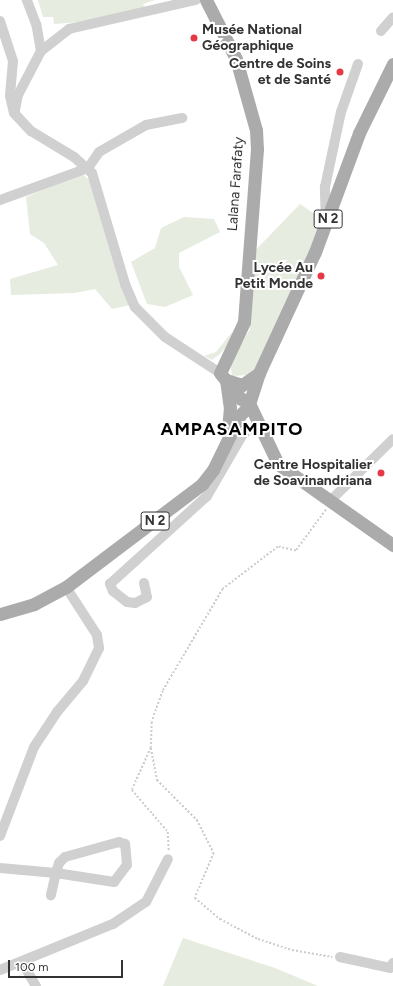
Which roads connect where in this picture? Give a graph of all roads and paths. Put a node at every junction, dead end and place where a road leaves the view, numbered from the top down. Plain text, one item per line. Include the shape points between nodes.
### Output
1 (27, 0) edge
2 (196, 0) edge
3 (206, 0) edge
4 (393, 17) edge
5 (0, 21) edge
6 (381, 31) dead end
7 (41, 51) junction
8 (358, 64) dead end
9 (392, 64) edge
10 (14, 113) junction
11 (182, 118) dead end
12 (88, 168) junction
13 (0, 200) edge
14 (326, 222) junction
15 (259, 373) junction
16 (223, 377) junction
17 (242, 405) junction
18 (256, 429) junction
19 (228, 439) junction
20 (393, 439) edge
21 (330, 501) junction
22 (393, 546) edge
23 (144, 584) dead end
24 (66, 587) junction
25 (0, 614) edge
26 (151, 748) junction
27 (0, 836) edge
28 (168, 859) joint
29 (0, 868) edge
30 (56, 873) junction
31 (51, 894) dead end
32 (340, 957) joint
33 (22, 962) junction
34 (393, 963) edge
35 (0, 970) edge
36 (36, 986) edge

1 - 7 street via 36,24
2 - 7 street via 69,28
3 - 16 main road, Lalana Farafaty via 236,59 256,136 244,322
4 - 6 street
5 - 10 street via 13,61 10,96
7 - 10 street via 18,94
8 - 14 street via 341,112 325,187
9 - 14 main road, N 2 via 358,133
10 - 12 street via 31,131
11 - 12 street via 146,125 99,152
12 - 13 street
12 - 16 street via 100,191 125,284 136,307 165,336
14 - 15 main road, N 2
15 - 16 main road via 242,385
15 - 17 main road, N 2
15 - 18 main road
16 - 17 main road
16 - 19 main road via 230,407
17 - 18 main road
17 - 19 main road, N 2
18 - 19 main road via 240,425
18 - 21 main road via 278,464
18 - 23 street via 243,434 207,496 110,584 113,592 127,602 135,603 147,597
19 - 24 main road, N 2 via 202,484
20 - 21 street
21 - 22 main road
21 - 26 path via 324,516 296,551 278,548 223,589 214,601 163,690 152,722
24 - 25 main road, N 2 via 34,604
24 - 27 street via 97,635 99,648 83,681 56,712 34,747
26 - 28 path via 132,790 168,832
26 - 32 path via 157,780 198,820 214,853 195,898 220,919 258,938 317,957
28 - 33 street via 146,902 113,924
29 - 30 street
30 - 30 street via 114,882 127,865 126,844 119,842 65,857
30 - 31 street
32 - 34 street via 390,968
33 - 35 street
33 - 36 street

